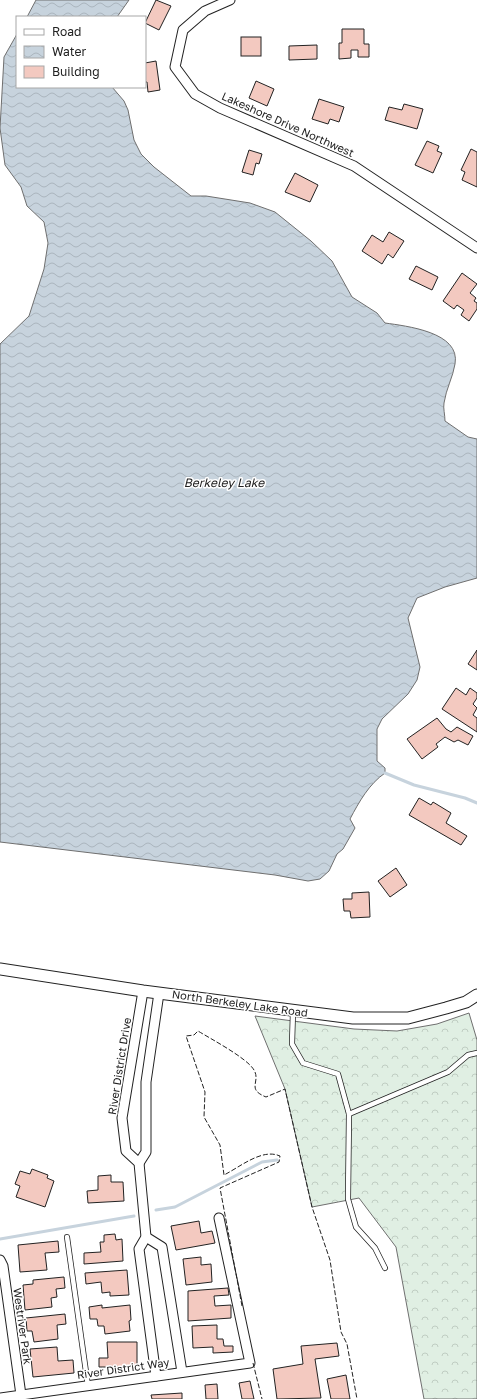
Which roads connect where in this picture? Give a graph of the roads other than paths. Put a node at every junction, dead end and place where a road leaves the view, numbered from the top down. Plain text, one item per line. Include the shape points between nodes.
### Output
1 (230, 0) edge
2 (477, 248) edge
3 (0, 969) edge
4 (143, 991) junction
5 (159, 993) junction
6 (477, 995) edge
7 (293, 1011) junction
8 (477, 1053) edge
9 (128, 1083) junction
10 (146, 1084) junction
11 (349, 1114) junction
12 (139, 1163) junction
13 (219, 1218) dead end
14 (67, 1237) dead end
15 (146, 1237) junction
16 (0, 1260) edge
17 (385, 1268) dead end
18 (182, 1372) junction
19 (156, 1376) junction
20 (88, 1386) junction
21 (21, 1395) junction
22 (0, 1398) edge

1 - 2 street, Lakeshore Drive Northwest via 205,11 184,30 175,67 195,94 220,108 354,166
3 - 4 street, North Berkeley Lake Road
4 - 5 street, North Berkeley Lake Road
4 - 9 street, River District Drive
5 - 7 street, North Berkeley Lake Road
5 - 10 street
6 - 7 street, North Berkeley Lake Road via 453,1006 408,1018 353,1018
7 - 11 lane via 292,1044 303,1063 338,1074
8 - 11 lane via 468,1055 448,1072
9 - 10 street
9 - 12 street, River District Drive via 122,1118 126,1151
10 - 12 street via 146,1152
11 - 17 lane via 348,1199 356,1227 375,1248
12 - 15 street
13 - 18 street, River District Way via 250,1363
14 - 20 lane
15 - 18 street via 162,1247
15 - 19 street via 139,1249
16 - 21 street, Westriver Park via 3,1266
18 - 19 street, River District Way
19 - 20 street, River District Way
20 - 21 street, River District Way
21 - 22 street, River District Way

